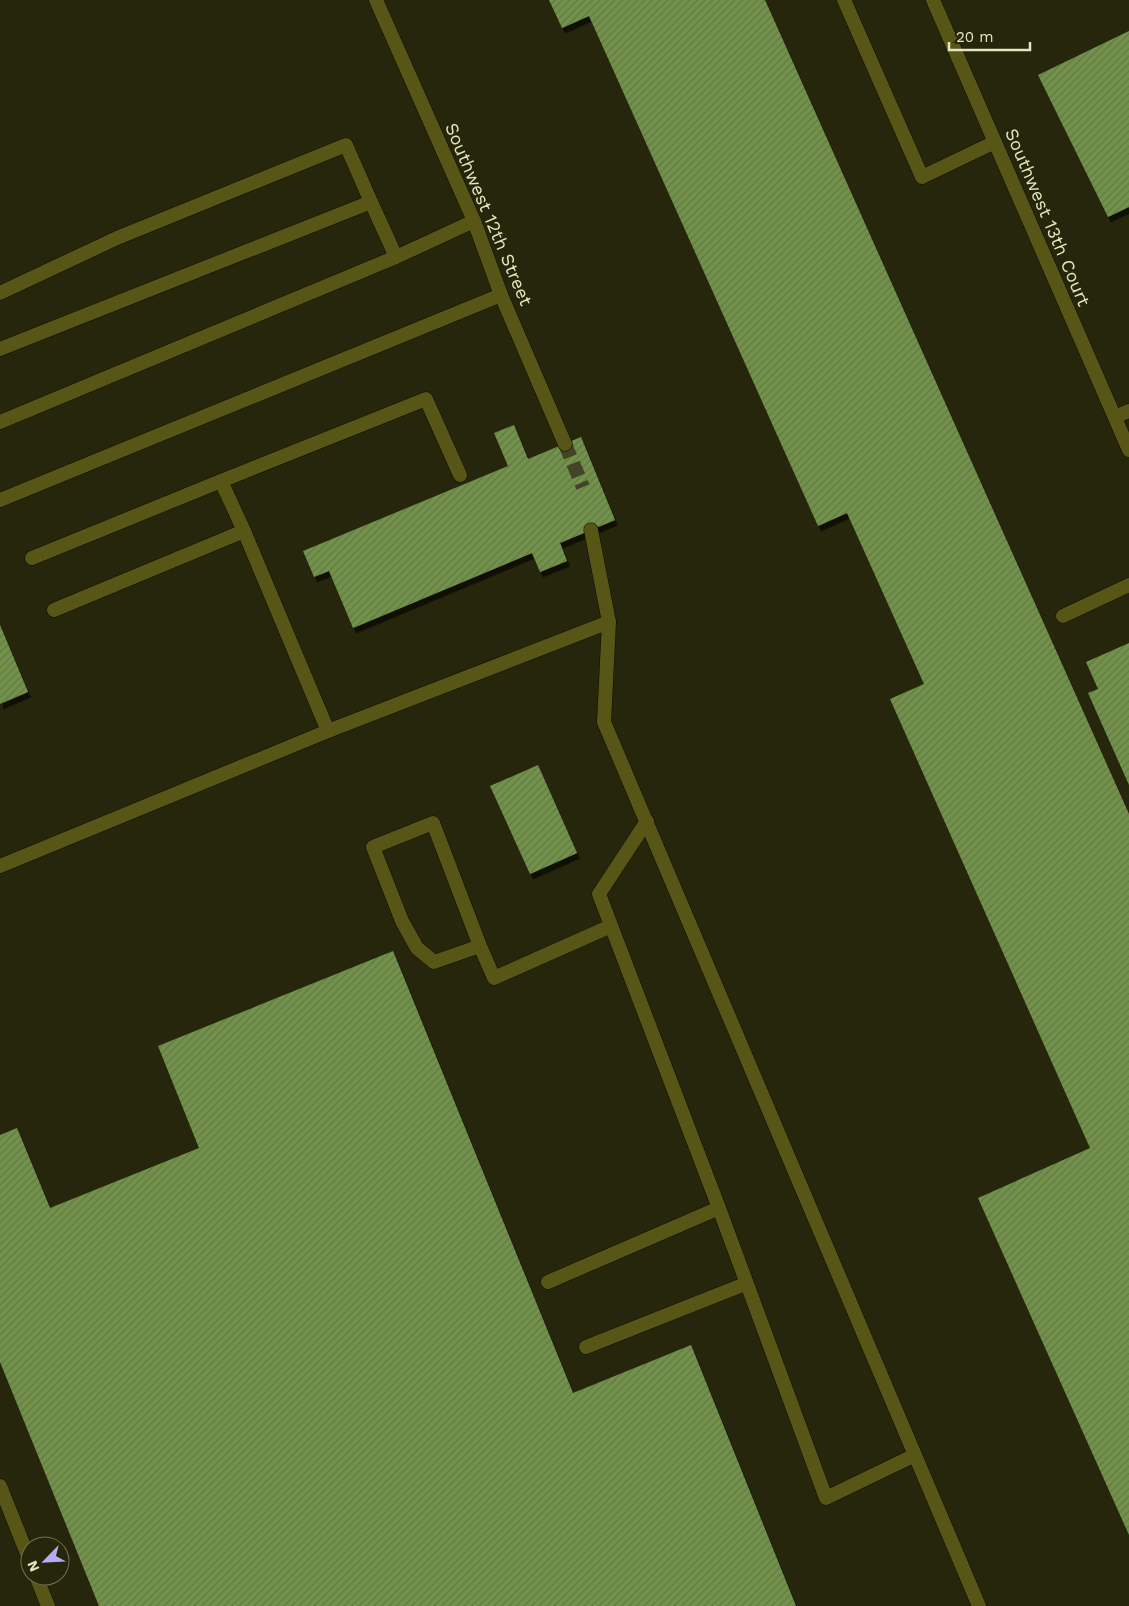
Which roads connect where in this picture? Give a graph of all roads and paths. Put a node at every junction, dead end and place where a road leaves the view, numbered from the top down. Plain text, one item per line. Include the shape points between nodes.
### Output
1 (376, 0) edge
2 (844, 0) edge
3 (933, 0) edge
4 (995, 142) junction
5 (371, 202) junction
6 (474, 221) junction
7 (396, 257) junction
8 (0, 293) edge
9 (502, 295) junction
10 (0, 349) edge
11 (1129, 411) edge
12 (1115, 417) junction
13 (0, 422) edge
14 (565, 444) tunnel mouth
15 (1129, 450) edge
16 (460, 475) dead end
17 (221, 481) junction
18 (0, 500) edge
19 (591, 530) dead end
20 (244, 531) junction
21 (32, 558) dead end
22 (1129, 585) edge
23 (54, 610) dead end
24 (1063, 616) dead end
25 (609, 622) junction
26 (328, 730) junction
27 (646, 821) junction
28 (0, 866) edge
29 (611, 926) junction
30 (480, 946) junction
31 (718, 1208) junction
32 (548, 1282) dead end
33 (745, 1284) junction
34 (586, 1347) dead end
35 (915, 1455) junction
36 (0, 1486) edge
37 (20, 1536) edge
38 (40, 1586) edge
39 (48, 1606) edge
40 (980, 1606) edge

1 - 6 street, Southwest 12th Street
2 - 4 street via 922,177
3 - 4 street, Southwest 13th Court
4 - 12 street, Southwest 13th Court
5 - 7 street
5 - 8 street via 346,145 117,238
5 - 10 street
6 - 7 street
6 - 9 street, Southwest 12th Street
7 - 13 street
9 - 14 street, Southwest 12th Street
9 - 18 street
11 - 12 street
12 - 15 street, Southwest 13th Court
16 - 17 street via 426,399
17 - 20 street
17 - 21 street
19 - 25 street
20 - 23 street
20 - 26 street
22 - 24 street
25 - 26 street
25 - 27 street via 604,722
26 - 28 street
27 - 29 street via 599,894
27 - 35 street
29 - 30 street via 494,978
29 - 31 street
30 - 30 street via 434,962 417,948 402,921 373,847 433,823
31 - 32 street
31 - 33 street
33 - 34 street
33 - 35 street via 826,1498
35 - 40 street
36 - 37 street
38 - 39 street

